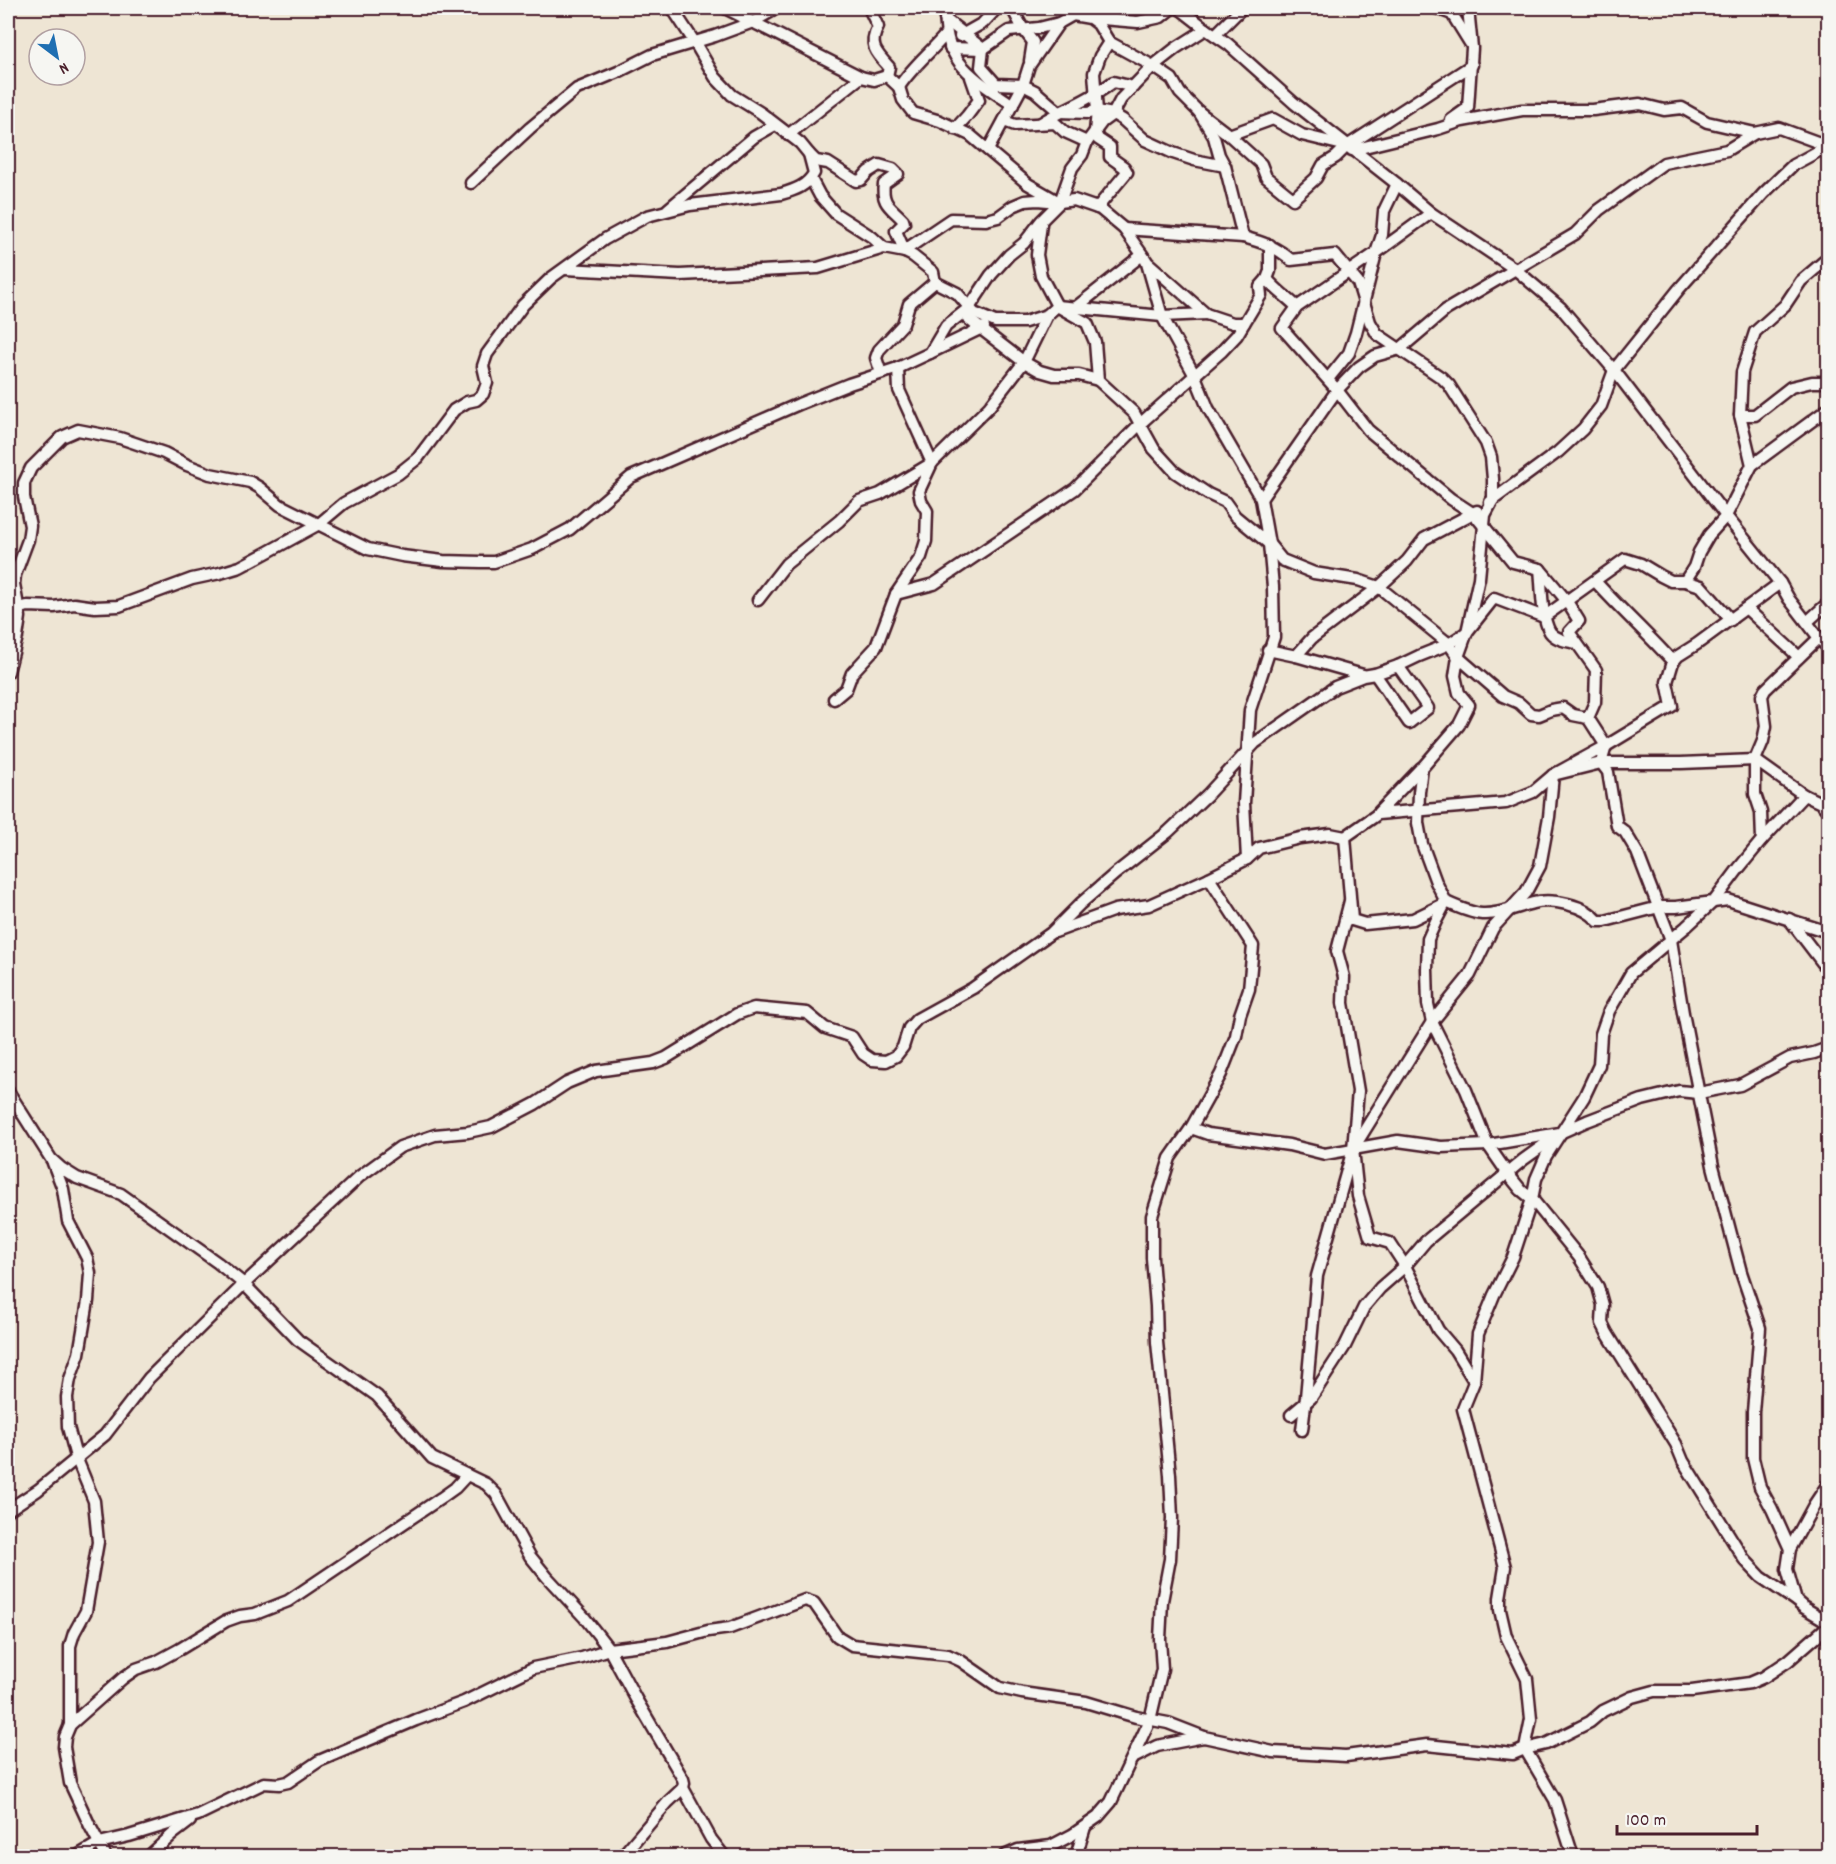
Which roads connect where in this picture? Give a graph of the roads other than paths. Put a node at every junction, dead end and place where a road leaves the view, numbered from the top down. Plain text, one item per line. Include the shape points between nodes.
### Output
1 (672, 8) edge
2 (725, 8) edge
3 (777, 8) edge
4 (868, 8) edge
5 (997, 8) edge
6 (1012, 8) edge
7 (1172, 8) edge
8 (1179, 8) edge
9 (1242, 8) edge
10 (1436, 8) edge
11 (1468, 8) edge
12 (1075, 11) edge
13 (945, 13) edge
14 (1090, 18) junction
15 (753, 22) junction
16 (1059, 22) junction
17 (1023, 30) junction
18 (1211, 32) junction
19 (965, 34) junction
20 (948, 41) junction
21 (1109, 42) junction
22 (695, 43) junction
23 (1472, 48) junction
24 (983, 49) junction
25 (1472, 65) junction
26 (1029, 66) junction
27 (1153, 66) junction
28 (887, 76) junction
29 (861, 77) junction
30 (971, 77) junction
31 (1023, 85) junction
32 (899, 87) junction
33 (1133, 87) junction
34 (1096, 95) junction
35 (1013, 105) junction
36 (1097, 111) junction
37 (1059, 112) junction
38 (1199, 112) junction
39 (1113, 114) junction
40 (1004, 121) junction
41 (1041, 123) junction
42 (775, 125) junction
43 (955, 129) junction
44 (1438, 129) junction
45 (1095, 132) junction
46 (1755, 133) junction
47 (788, 135) junction
48 (1229, 135) junction
49 (1087, 142) junction
50 (1828, 147) edge
51 (1349, 148) junction
52 (988, 150) junction
53 (809, 154) junction
54 (1225, 166) junction
55 (811, 179) junction
56 (471, 183) dead end
57 (1397, 184) junction
58 (1060, 202) junction
59 (1096, 208) junction
60 (665, 211) junction
61 (1431, 213) junction
62 (1041, 221) junction
63 (1124, 229) junction
64 (1243, 237) junction
65 (1270, 245) junction
66 (884, 248) junction
67 (904, 252) junction
68 (1376, 253) junction
69 (1144, 257) junction
70 (1828, 258) edge
71 (566, 268) junction
72 (1515, 269) junction
73 (1349, 272) junction
74 (1267, 279) junction
75 (935, 282) junction
76 (1363, 303) junction
77 (1057, 306) junction
78 (1297, 307) junction
79 (969, 308) junction
80 (1075, 308) junction
81 (1206, 314) junction
82 (1047, 315) junction
83 (1162, 316) junction
84 (995, 322) junction
85 (1244, 323) junction
86 (981, 329) junction
87 (1400, 349) junction
88 (930, 353) junction
89 (1024, 362) junction
90 (898, 368) junction
91 (1614, 370) junction
92 (881, 374) junction
93 (1195, 376) junction
94 (1328, 379) junction
95 (1098, 380) junction
96 (1828, 382) edge
97 (1337, 390) junction
98 (1828, 409) edge
99 (1740, 415) junction
100 (1141, 423) junction
101 (932, 463) junction
102 (1752, 465) junction
103 (1262, 499) junction
104 (1494, 500) junction
105 (1474, 514) junction
106 (1726, 516) junction
107 (319, 524) junction
108 (1485, 528) junction
109 (1269, 544) junction
110 (1540, 570) junction
111 (1595, 581) junction
112 (1685, 581) junction
113 (1780, 583) junction
114 (1379, 587) junction
115 (896, 594) junction
116 (758, 600) dead end
117 (1566, 600) junction
118 (1828, 603) edge
119 (18, 608) junction
120 (1747, 609) junction
121 (8, 614) edge
122 (1545, 617) junction
123 (1731, 620) junction
124 (1807, 622) junction
125 (1467, 632) junction
126 (1819, 638) junction
127 (1576, 643) junction
128 (1449, 644) junction
129 (1828, 648) edge
130 (10, 649) edge
131 (1268, 650) junction
132 (1296, 656) junction
133 (1458, 657) junction
134 (1799, 657) junction
135 (1673, 662) junction
136 (1398, 666) junction
137 (8, 672) edge
138 (1375, 674) junction
139 (1363, 675) junction
140 (834, 699) dead end
141 (1588, 718) junction
142 (1606, 747) junction
143 (1246, 754) junction
144 (1755, 760) junction
145 (1601, 763) junction
146 (1422, 768) junction
147 (1553, 775) junction
148 (1804, 795) junction
149 (1418, 811) junction
150 (1828, 811) edge
151 (1378, 814) junction
152 (1345, 837) junction
153 (1762, 840) junction
154 (1247, 860) junction
155 (1209, 878) junction
156 (1350, 901) junction
157 (1446, 902) junction
158 (1713, 902) junction
159 (1659, 907) junction
160 (1511, 909) junction
161 (1788, 919) junction
162 (1828, 932) edge
163 (1052, 933) junction
164 (1671, 940) junction
165 (1828, 970) edge
166 (1432, 1022) junction
167 (1828, 1048) edge
168 (8, 1091) edge
169 (1699, 1093) junction
170 (1191, 1128) junction
171 (1560, 1133) junction
172 (1488, 1145) junction
173 (1353, 1149) junction
174 (51, 1159) junction
175 (1508, 1174) junction
176 (1532, 1199) junction
177 (1405, 1266) junction
178 (244, 1284) junction
179 (1474, 1382) junction
180 (1305, 1403) junction
181 (1291, 1415) dead end
182 (1302, 1430) dead end
183 (76, 1457) junction
184 (467, 1475) junction
185 (1828, 1484) edge
186 (8, 1510) edge
187 (1790, 1549) junction
188 (1796, 1600) junction
189 (1828, 1624) edge
190 (609, 1649) junction
191 (1150, 1720) junction
192 (70, 1725) junction
193 (1204, 1737) junction
194 (1525, 1749) junction
195 (1133, 1758) junction
196 (682, 1788) junction
197 (198, 1815) junction
198 (1085, 1827) junction
199 (99, 1843) junction
200 (76, 1857) edge
201 (106, 1857) edge
202 (149, 1857) edge
203 (622, 1857) edge
204 (724, 1857) edge
205 (1004, 1857) edge
206 (1076, 1857) edge
207 (1573, 1857) edge

1 - 22 street
2 - 15 street
3 - 15 street
4 - 28 street via 878,27 874,44 889,67
5 - 19 street
6 - 17 street
7 - 14 street via 1161,17 1138,22
8 - 18 street
9 - 18 street
10 - 23 street via 1452,14
11 - 23 street
12 - 14 street
12 - 16 street
13 - 19 street
13 - 20 street
14 - 21 street
15 - 22 street
15 - 29 street
16 - 17 street
16 - 26 street
17 - 24 street via 1009,31
17 - 26 street via 1033,42
18 - 27 street via 1176,48
18 - 51 street
19 - 20 street
19 - 24 street
20 - 24 street
20 - 30 street
20 - 32 street via 908,73
21 - 27 street
21 - 34 street via 1094,73
22 - 42 street via 715,77 732,95
22 - 56 street via 652,55 577,89
23 - 25 street
24 - 31 street via 981,67 996,84
25 - 44 street via 1468,108
25 - 51 street
26 - 31 street
27 - 33 street
27 - 38 street via 1172,79
28 - 29 street via 874,80
28 - 32 street
29 - 47 street
30 - 35 street
30 - 43 street via 979,100
31 - 35 street
31 - 37 street
32 - 43 street via 913,113
33 - 34 street via 1113,82
33 - 39 street
34 - 36 street
34 - 37 street
35 - 40 street
36 - 37 street
36 - 39 street
36 - 45 street
37 - 41 street
38 - 48 street
38 - 54 street
39 - 45 street
39 - 54 street via 1145,140 1194,160
40 - 41 street via 1015,125
40 - 52 street
41 - 49 street via 1055,123
42 - 47 street
42 - 60 street via 754,137
43 - 52 street
44 - 46 street via 1522,110 1593,110 1640,104 1664,110 1682,108 1707,122
44 - 51 street
45 - 49 street
45 - 59 street via 1110,147 1110,157 1127,172
46 - 50 street via 1779,128
46 - 72 street via 1727,150 1664,163 1599,210 1575,234
47 - 53 street
48 - 51 street via 1273,119 1302,135
48 - 51 street via 1261,165 1266,177 1293,199 1316,178 1323,165
49 - 58 street via 1072,168
50 - 91 street via 1793,165 1763,194
51 - 57 street
52 - 58 street via 1028,184
53 - 55 street via 814,173
53 - 67 street via 856,181 879,165 898,174 884,184 883,196 903,220 896,231
54 - 64 street
55 - 60 street via 796,190 781,194
55 - 66 street via 836,214
57 - 61 street
57 - 68 street via 1384,211
58 - 59 street via 1074,200
58 - 62 street
58 - 67 street via 1025,201 986,220 951,219
59 - 63 street
60 - 71 street via 646,216 604,238
61 - 68 street
61 - 72 street
62 - 77 street via 1037,255 1041,276
62 - 79 street via 991,274
63 - 64 street
63 - 69 street
64 - 65 street
65 - 73 street via 1291,260 1335,255
65 - 74 street
66 - 67 street
66 - 71 street via 818,268 680,275
67 - 75 street via 933,272
68 - 73 street
68 - 76 street
69 - 80 street
69 - 81 street
69 - 83 street
70 - 99 street via 1801,280 1785,305 1755,332 1742,372
71 - 107 street via 523,305 487,354 483,394 454,410 426,448 398,474 344,503
72 - 87 street via 1446,310
72 - 91 street via 1561,308
73 - 76 street via 1358,283
73 - 78 street
74 - 78 street
74 - 85 street
75 - 79 street via 957,293
75 - 92 street via 909,303 903,324 879,350 876,357
76 - 87 street via 1377,334
76 - 94 street via 1349,352
77 - 80 street
77 - 82 street
77 - 95 street via 1087,323 1095,342
78 - 94 street via 1282,328
79 - 84 street
79 - 86 street via 967,318
79 - 88 street via 946,326
80 - 83 street
81 - 83 street
81 - 85 street
82 - 84 street via 1026,322
82 - 89 street
83 - 93 street
84 - 86 street
85 - 93 street via 1237,335
86 - 88 street
86 - 89 street
87 - 97 street via 1375,356
87 - 104 street via 1449,385 1483,438 1491,457
88 - 90 street
89 - 95 street via 1054,375
89 - 101 street via 989,407
90 - 92 street
90 - 101 street via 899,390
91 - 104 street via 1601,406 1583,429
91 - 106 street
92 - 107 street via 799,404 631,477 570,529 532,549 494,562 443,561 368,549
93 - 100 street
93 - 103 street via 1208,408
94 - 97 street
95 - 100 street
96 - 99 street via 1791,387 1755,415
97 - 103 street
97 - 105 street via 1368,430
98 - 102 street
99 - 102 street
100 - 109 street via 1154,449 1175,472 1225,502 1235,516
100 - 115 street via 1075,489 934,584
101 - 115 street via 919,491 927,511 926,541 921,557
101 - 116 street via 880,494 859,501 786,564
102 - 106 street
103 - 109 street
104 - 105 street
104 - 108 street via 1485,515
105 - 108 street
105 - 114 street via 1424,539
106 - 112 street via 1709,535
106 - 113 street
107 - 119 street via 240,567 192,579 119,606
107 - 119 street via 280,505 250,482 210,474 120,438 78,430 62,437 44,453 24,483 30,526 15,575
108 - 110 street via 1513,562
108 - 125 street
109 - 114 street via 1282,560 1314,573
109 - 131 street via 1274,637
110 - 117 street
110 - 122 street
111 - 112 street via 1625,559 1671,580
111 - 117 street
111 - 135 street
112 - 123 street via 1701,586
113 - 120 street
113 - 124 street
114 - 128 street
114 - 132 street via 1312,638
115 - 140 street via 876,646 852,673 846,689
117 - 122 street
117 - 127 street via 1579,621 1569,632
118 - 124 street
119 - 121 street
119 - 130 street via 17,637
120 - 123 street
120 - 134 street
122 - 125 street via 1494,598
122 - 127 street via 1551,633
123 - 135 street
124 - 126 street
125 - 128 street
125 - 133 street
126 - 129 street
126 - 134 street
127 - 141 street via 1596,670 1595,702
128 - 133 street
128 - 136 street
130 - 137 street
131 - 132 street
131 - 143 street via 1250,710
132 - 139 street
133 - 141 street via 1530,714 1563,708
133 - 146 street via 1455,676 1469,705 1459,725
134 - 144 street via 1762,696 1766,726
135 - 142 street via 1667,682 1672,706
136 - 138 street
136 - 138 street via 1428,708 1409,723
138 - 139 street
139 - 143 street via 1320,696
141 - 142 street
142 - 145 street
142 - 147 street
143 - 154 street
143 - 163 street via 1168,832 1080,904
144 - 145 street
144 - 148 street
144 - 153 street
145 - 147 street
145 - 159 street via 1608,772 1617,826 1636,852
146 - 149 street
146 - 151 street
147 - 149 street via 1533,792 1506,802
147 - 160 street via 1540,866
148 - 150 street
148 - 153 street
149 - 151 street
149 - 157 street via 1422,844
151 - 152 street
152 - 154 street via 1330,834 1272,844 1259,848
152 - 156 street
153 - 158 street
154 - 155 street
155 - 163 street via 1149,905 1115,909
155 - 170 street via 1254,946 1249,989 1236,1036 1221,1074
156 - 157 street via 1352,920 1365,924 1413,919
156 - 173 street via 1337,951 1344,977 1343,1003 1358,1091
157 - 160 street via 1482,914
157 - 166 street via 1428,939 1426,969
158 - 159 street
158 - 161 street via 1728,900
158 - 164 street
159 - 160 street via 1605,921 1598,921 1582,908 1558,903 1535,902
159 - 164 street
160 - 166 street via 1492,928 1470,975
161 - 162 street
161 - 165 street
163 - 178 street via 973,988 917,1019 909,1028 903,1047 886,1061 872,1060 852,1037 825,1028 807,1013 754,1008 737,1014 666,1058 596,1071 567,1083 491,1127 435,1135 400,1147 360,1176
164 - 169 street
164 - 171 street via 1631,973 1609,1011 1601,1034 1599,1065
166 - 172 street
166 - 173 street
167 - 169 street via 1790,1058 1740,1085
168 - 174 street
169 - 171 street via 1679,1091 1642,1100
169 - 187 street via 1713,1166 1760,1328 1753,1458 1760,1487
170 - 173 street via 1325,1154
170 - 191 street via 1170,1158 1152,1216 1157,1342 1172,1518 1160,1639 1162,1670
171 - 172 street
171 - 175 street
171 - 176 street via 1536,1179
172 - 173 street via 1441,1147 1398,1141
172 - 175 street
173 - 177 street via 1358,1196 1370,1237 1390,1243
173 - 180 street via 1317,1276
174 - 178 street via 77,1178 121,1194
174 - 183 street via 63,1189 68,1221 87,1258 90,1273 79,1354 67,1398 68,1427
175 - 176 street
175 - 177 street via 1426,1241
176 - 179 street via 1513,1257 1478,1334
176 - 188 street via 1598,1287 1607,1333 1744,1559 1761,1577
177 - 179 street via 1438,1330
177 - 180 street via 1364,1307 1345,1346
178 - 183 street via 149,1378 105,1435
178 - 184 street via 298,1340 377,1396 432,1458
179 - 194 street via 1463,1409 1505,1567 1500,1610 1506,1636 1527,1678 1531,1719
180 - 181 street
180 - 182 street
183 - 186 street
183 - 192 street via 94,1501 98,1542 86,1611 70,1646
184 - 190 street via 496,1494 531,1556
184 - 192 street via 441,1498 288,1601 226,1621 156,1662 136,1669
185 - 187 street
187 - 188 street via 1787,1569
188 - 189 street
189 - 194 street via 1788,1661 1750,1683 1692,1691 1653,1691 1632,1697 1546,1744
190 - 191 street via 667,1642 730,1628 810,1600 837,1636 852,1645 948,1655 1000,1688 1086,1702
190 - 196 street via 683,1779
190 - 197 street via 521,1672 464,1702 319,1761 288,1782 264,1783
191 - 193 street
191 - 195 street
192 - 199 street via 64,1747 70,1783
193 - 194 street via 1273,1752 1346,1756 1427,1745 1513,1754
193 - 195 street via 1157,1746
194 - 207 street via 1555,1800
195 - 198 street via 1111,1802
196 - 203 street
196 - 204 street
197 - 199 street
197 - 202 street
198 - 205 street via 1051,1846 1018,1850
198 - 206 street
199 - 200 street
199 - 201 street

